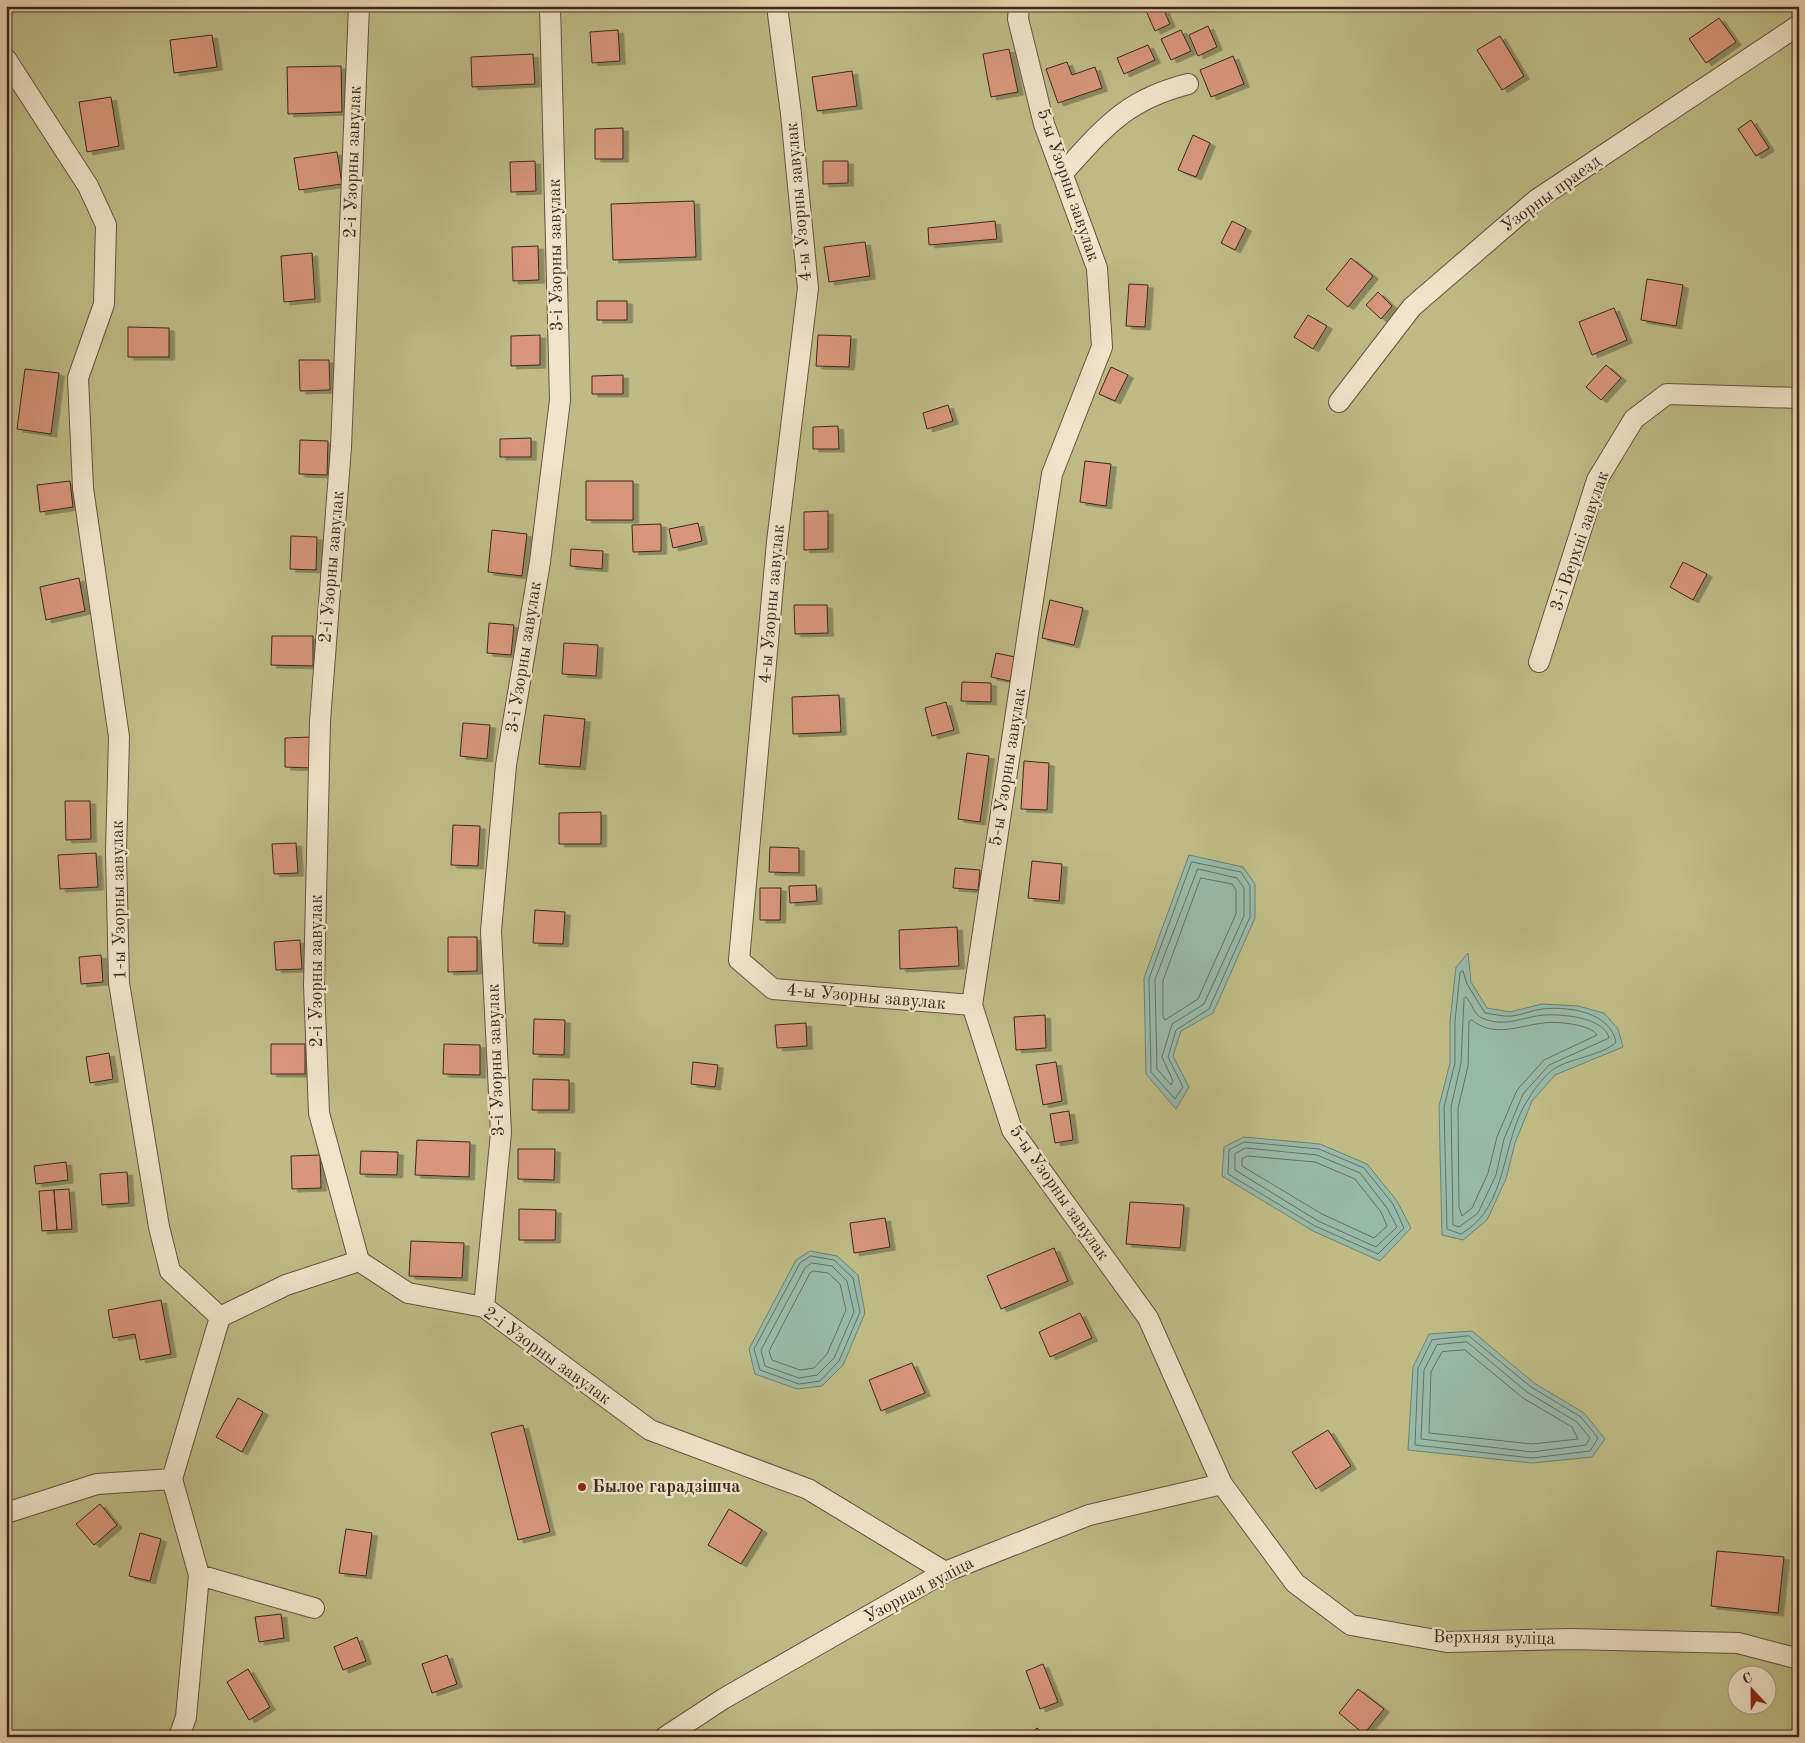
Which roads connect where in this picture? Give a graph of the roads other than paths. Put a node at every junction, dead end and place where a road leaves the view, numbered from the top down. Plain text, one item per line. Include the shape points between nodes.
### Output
1 (359, 6) edge
2 (550, 6) edge
3 (777, 6) edge
4 (1020, 6) edge
5 (1799, 25) edge
6 (6, 59) edge
7 (1188, 84) dead end
8 (1062, 174) junction
9 (1799, 398) edge
10 (1338, 402) dead end
11 (1539, 662) dead end
12 (972, 1005) junction
13 (359, 1260) junction
14 (484, 1307) junction
15 (220, 1317) junction
16 (172, 1479) junction
17 (1222, 1484) junction
18 (6, 1513) edge
19 (945, 1572) junction
20 (199, 1575) junction
21 (314, 1608) dead end
22 (1799, 1659) edge
23 (179, 1737) edge
24 (665, 1737) edge

1 - 13 lane, 2-і Узорны завулак via 341,447 320,721 314,985 319,1113
2 - 14 lane, 3-і Узорны завулак via 560,400 540,562 506,765 491,931 500,1134
3 - 12 lane, 4-ы Узорны завулак via 808,288 777,542 739,960 773,989
4 - 8 lane, 5-ы Узорны завулак via 1018,19 1044,124
5 - 10 lane, Узорны праезд via 1536,200 1412,307
6 - 15 lane, 1-ы Узорны завулак via 88,186 106,225 104,304 78,378 83,488 119,737 116,852 119,984 159,1227 170,1271
7 - 8 lane via 1142,99 1106,125
8 - 12 lane, 5-ы Узорны завулак via 1097,268 1102,347 1052,474
9 - 11 lane, 3-і Верхні завулак via 1667,394 1634,420 1597,480
12 - 17 lane, 5-ы Узорны завулак via 1012,1130 1148,1318
13 - 14 lane, 2-і Узорны завулак via 408,1293
13 - 15 lane via 286,1285
14 - 19 lane, 2-і Узорны завулак via 650,1430 808,1489
15 - 16 lane
16 - 18 lane via 97,1484
16 - 20 lane
17 - 19 lane, Узорная вуліца via 1089,1515
17 - 22 lane, Верхняя вуліца via 1295,1583 1350,1625 1447,1642 1570,1639 1738,1643
19 - 24 lane, Узорная вуліца via 723,1699
20 - 21 lane
20 - 23 lane via 186,1717

